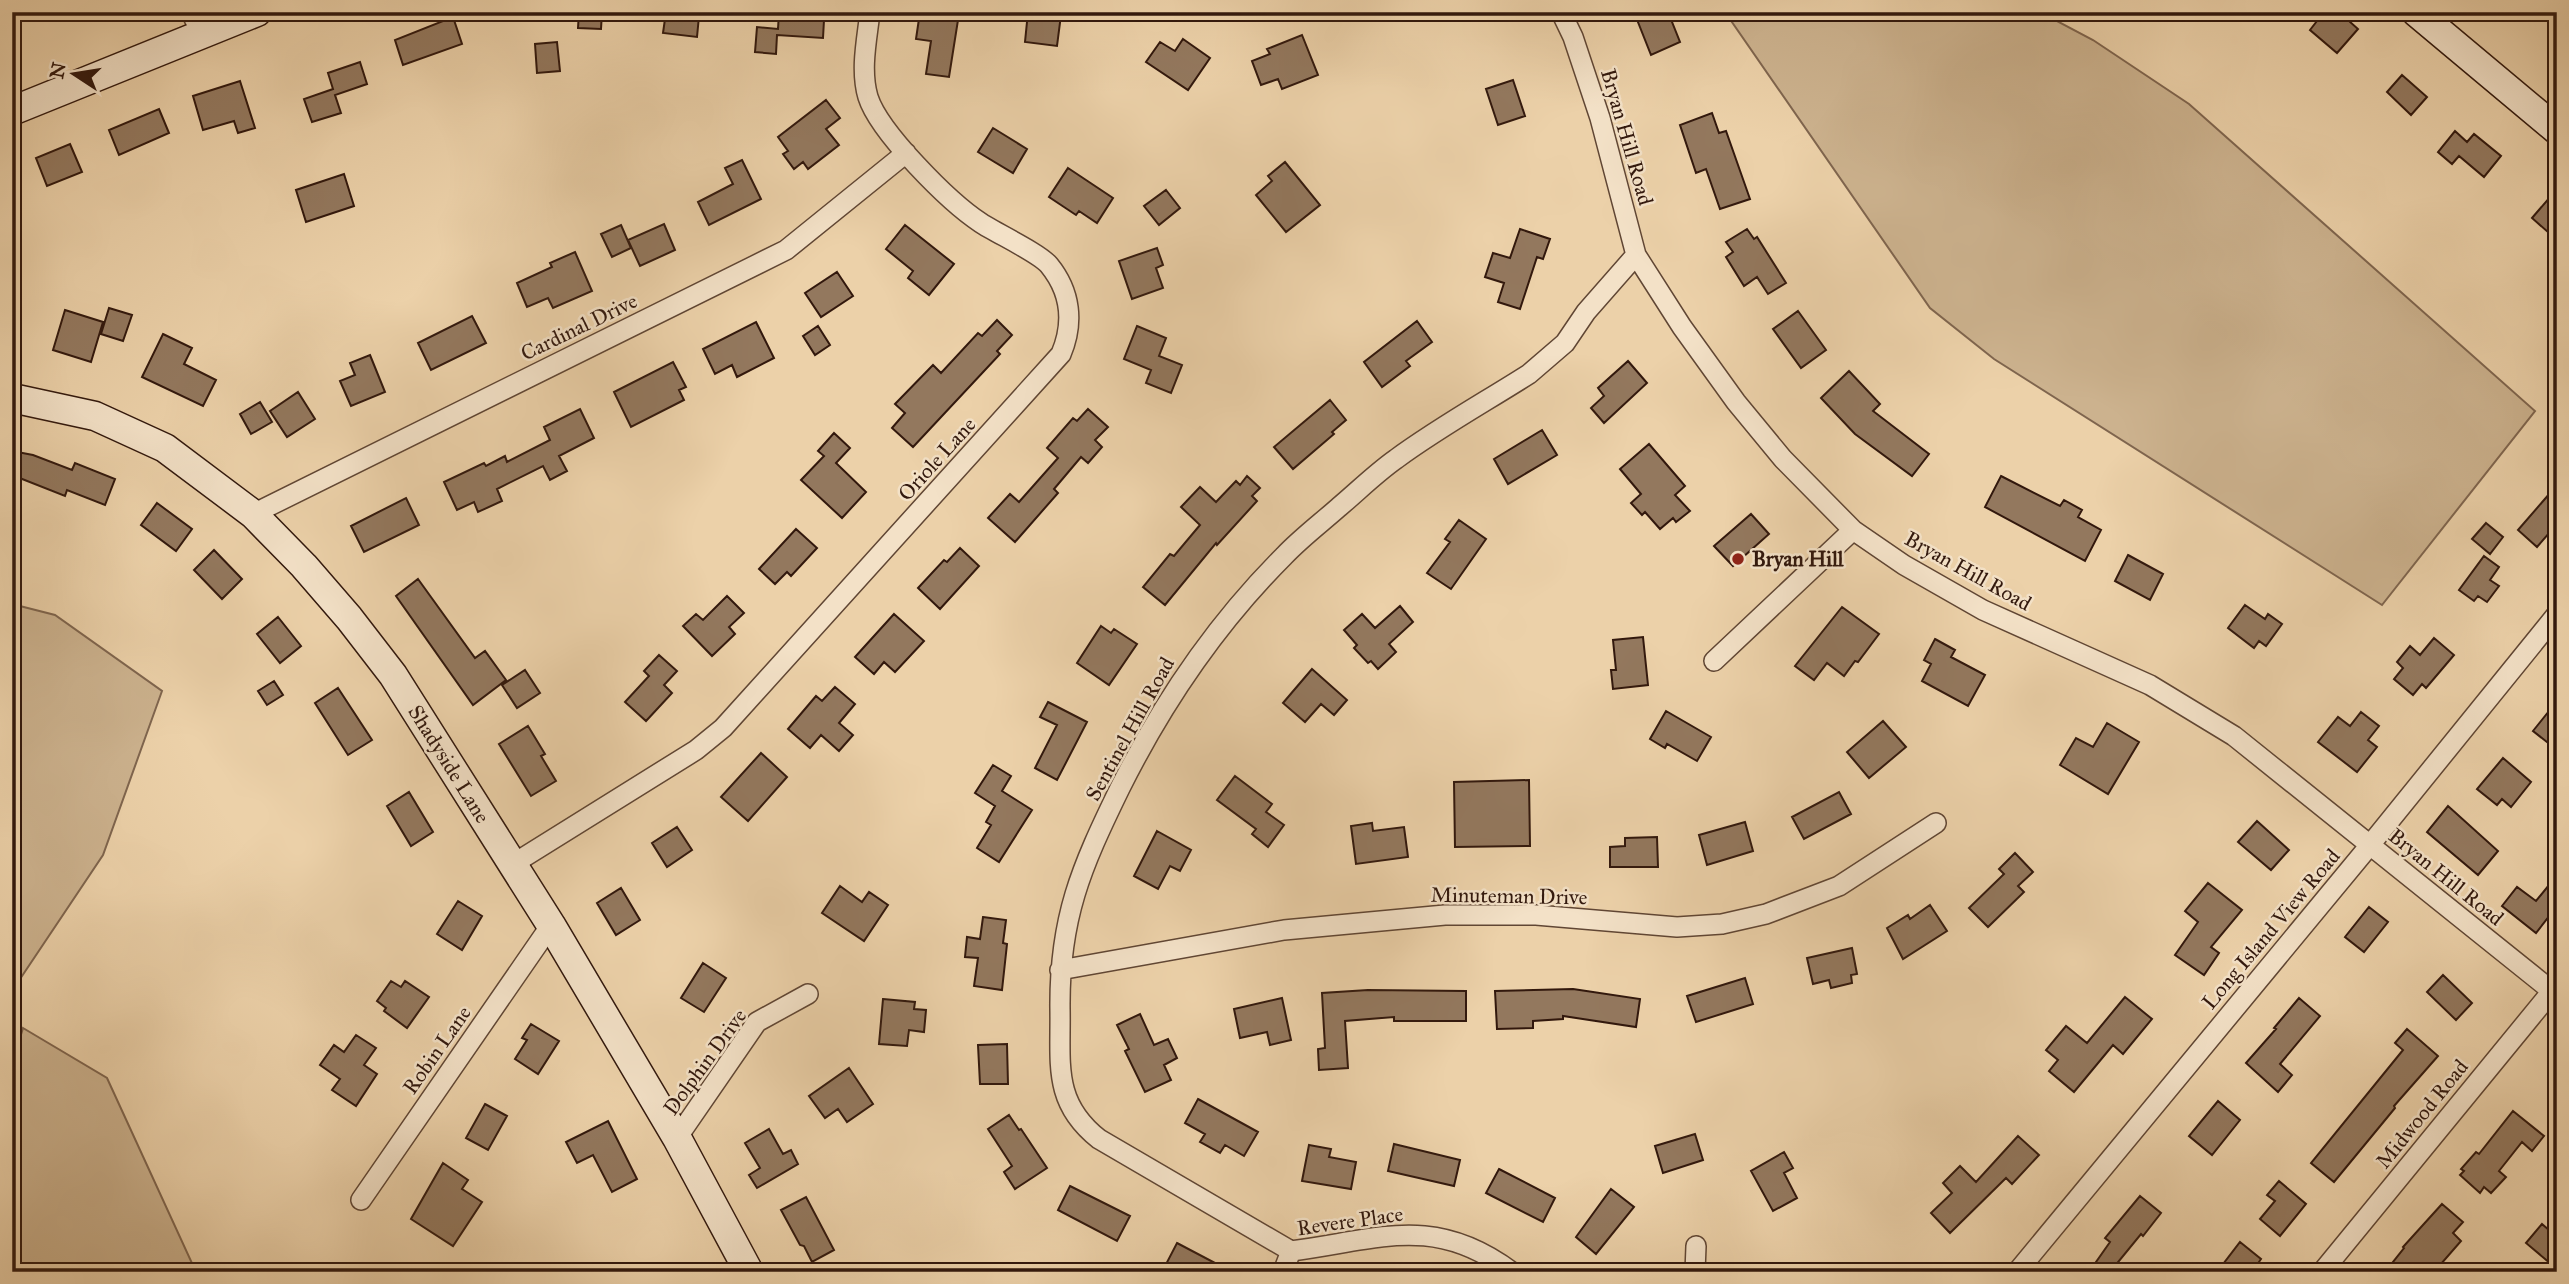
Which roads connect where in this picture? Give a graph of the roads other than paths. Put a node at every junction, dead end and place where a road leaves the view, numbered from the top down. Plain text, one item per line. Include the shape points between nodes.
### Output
1 (257, 12) edge
2 (870, 12) edge
3 (1561, 12) edge
4 (2416, 12) edge
5 (197, 23) edge
6 (12, 111) edge
7 (2557, 130) edge
8 (906, 153) junction
9 (1636, 255) junction
10 (12, 398) edge
11 (253, 514) junction
12 (1853, 530) junction
13 (2557, 614) edge
14 (1714, 661) dead end
15 (1936, 823) dead end
16 (2370, 845) junction
17 (513, 864) junction
18 (551, 925) junction
19 (1060, 970) junction
20 (2555, 990) edge
21 (808, 994) dead end
22 (677, 1138) junction
23 (360, 1200) dead end
24 (1696, 1246) dead end
25 (1291, 1251) junction
26 (749, 1272) edge
27 (1283, 1272) edge
28 (1512, 1272) edge
29 (1695, 1272) edge
30 (2017, 1272) edge
31 (2322, 1272) edge

1 - 5 street
2 - 8 street, Oriole Lane via 864,70 867,94 878,118
3 - 9 street, Bryan Hill Road via 1600,118
4 - 7 street
5 - 6 street
8 - 11 street, Cardinal Drive via 786,250
8 - 17 street, Oriole Lane via 941,191 979,222 1048,263 1068,302 1069,330 1061,355 723,728 696,750
9 - 12 street, Bryan Hill Road via 1736,402 1783,459
9 - 19 street, Sentinel Hill Road via 1548,360 1395,459 1285,554 1199,653 1151,729 1090,850 1070,908
10 - 11 street, Shadyside Lane via 95,416 127,429 165,448
11 - 17 street, Shadyside Lane via 331,597 393,675
12 - 14 street
12 - 16 street, Bryan Hill Road via 1983,610 2150,685 2222,728
13 - 16 street, Long Island View Road
15 - 19 street, Minuteman Drive via 1839,886 1766,914 1722,924 1677,927 1536,915 1445,915 1284,930
16 - 20 street, Bryan Hill Road
16 - 30 street, Long Island View Road
17 - 18 street, Shadyside Lane
18 - 22 street, Shadyside Lane
18 - 23 street, Robin Lane
19 - 25 street, Sentinel Hill Road via 1061,1074 1072,1112 1099,1139
20 - 31 street, Midwood Road
21 - 22 street, Dolphin Drive via 757,1022
22 - 26 street, Shadyside Lane
24 - 29 street
25 - 27 street, Revere Place
25 - 28 street, Revere Place via 1420,1234 1467,1244

